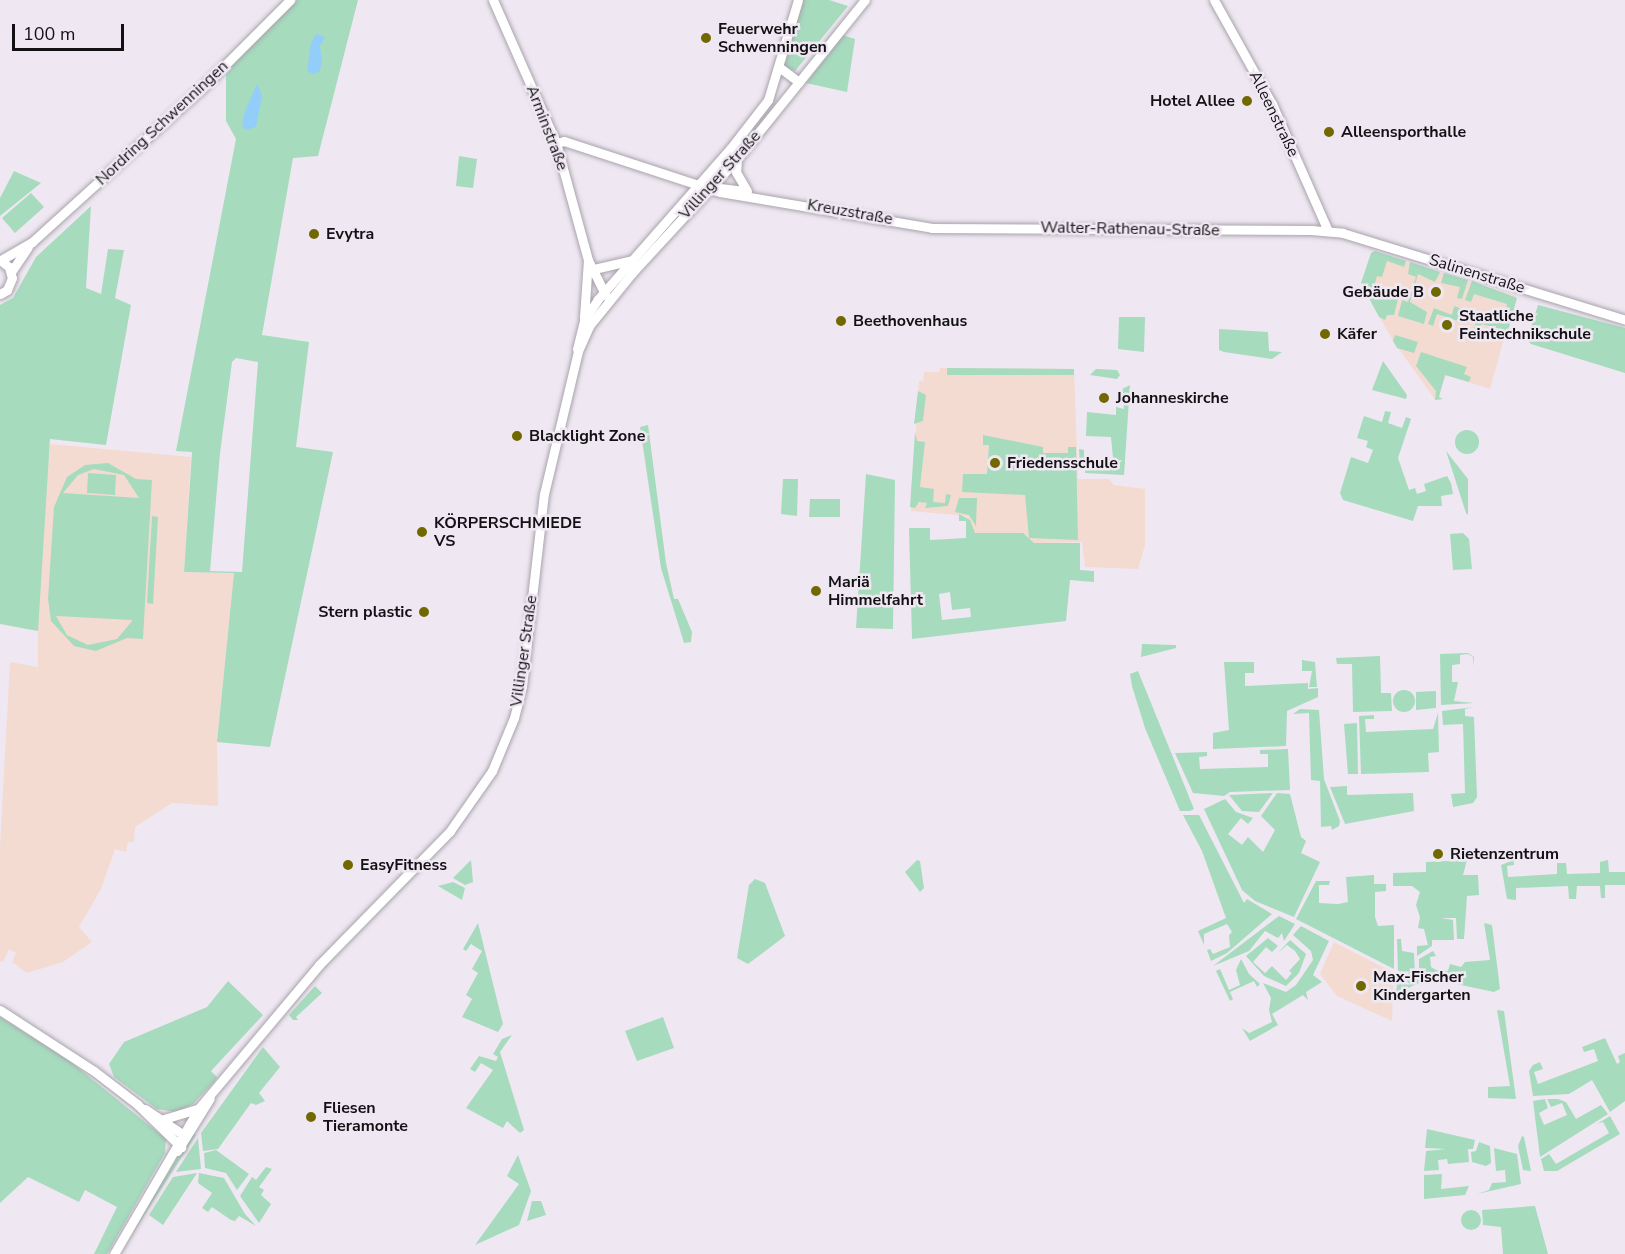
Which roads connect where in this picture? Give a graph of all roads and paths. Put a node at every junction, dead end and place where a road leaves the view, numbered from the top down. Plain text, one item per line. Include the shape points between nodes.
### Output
1 (290, 0) edge
2 (493, 0) edge
3 (798, 0) edge
4 (865, 0) edge
5 (1214, 0) edge
6 (778, 67) junction
7 (799, 82) junction
8 (556, 143) junction
9 (737, 159) junction
10 (699, 184) junction
11 (710, 188) junction
12 (747, 191) junction
13 (768, 198) junction
14 (932, 228) joint
15 (1328, 231) junction
16 (32, 242) junction
17 (1, 260) edge
18 (632, 260) junction
19 (11, 272) junction
20 (590, 272) junction
21 (0, 294) edge
22 (603, 300) junction
23 (584, 320) junction
24 (1625, 320) edge
25 (578, 351) junction
26 (0, 1011) edge
27 (210, 1098) junction
28 (137, 1104) junction
29 (198, 1108) junction
30 (164, 1119) junction
31 (184, 1135) junction
32 (178, 1145) junction
33 (114, 1254) edge

1 - 16 main road, Nordring Schwenningen via 201,89
2 - 8 main road, Arminstraße
3 - 6 main road, Villinger Straße
4 - 7 main road, Villinger Straße
5 - 15 main road, Alleenstraße via 1272,104
6 - 7 main road
6 - 10 main road, Villinger Straße via 768,100
7 - 9 main road, Villinger Straße
8 - 10 main road, Kreuzstraße via 564,141
8 - 20 main road, Arminstraße
9 - 11 main road, Villinger Straße
9 - 12 main road via 736,172
10 - 11 main road, Kreuzstraße
10 - 18 main road, Villinger Straße
11 - 12 main road, Kreuzstraße via 724,186
11 - 13 main road, Kreuzstraße
11 - 22 main road, Villinger Straße
12 - 13 main road, Kreuzstraße
13 - 14 main road, Kreuzstraße
14 - 15 main road, Walter-Rathenau-Straße
15 - 24 main road, Salinenstraße
16 - 17 main road, Nordring Schwenningen
16 - 19 main road, Nordring Schwenningen
17 - 19 main road
18 - 20 main road
18 - 22 main road, Villinger Straße
19 - 21 main road, Nordring Schwenningen via 11,284
20 - 22 main road, Arminstraße
20 - 23 main road, Arminstraße
22 - 23 main road, Villinger Straße
22 - 25 main road, Villinger Straße
23 - 25 main road, Villinger Straße
25 - 27 main road, Villinger Straße via 541,512 522,686 495,765 450,831 319,965
26 - 28 main road via 69,1054
27 - 29 main road, Villinger Straße
27 - 31 main road, Villinger Straße
28 - 30 main road
28 - 32 main road
29 - 30 main road
29 - 31 main road, Villinger Straße
30 - 31 main road
31 - 32 main road, Villinger Straße
32 - 33 main road, Villinger Straße

